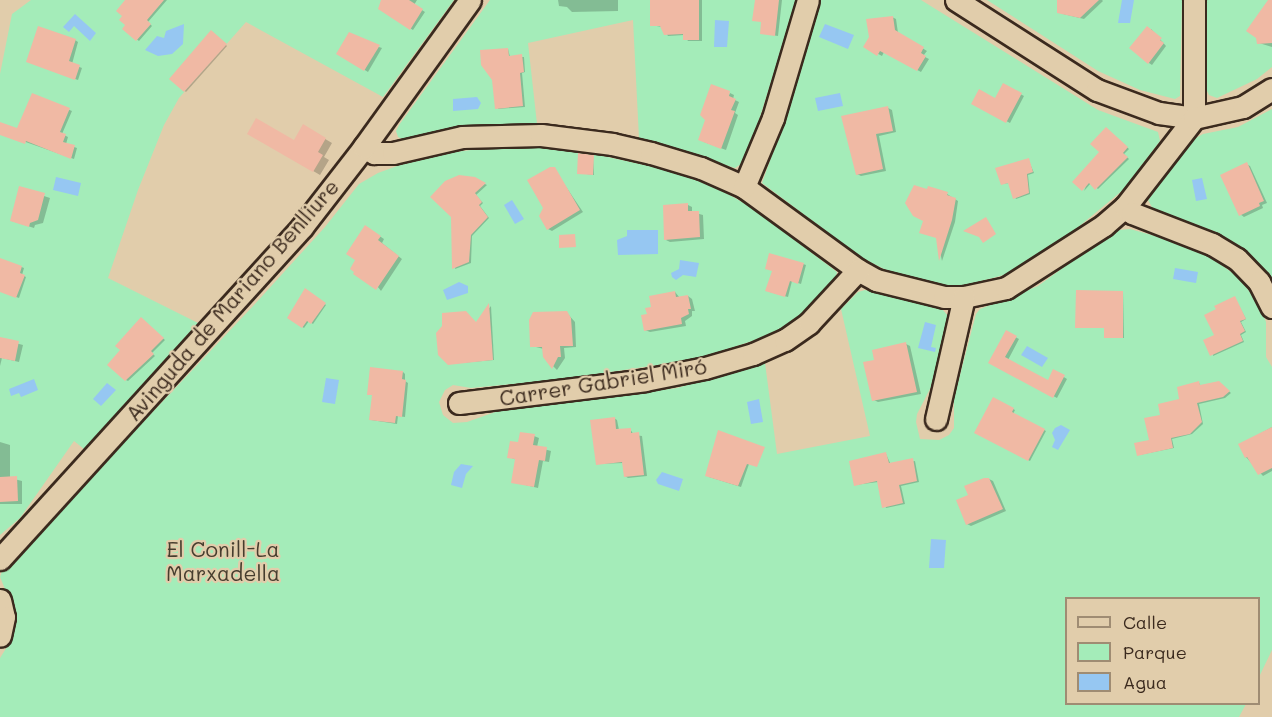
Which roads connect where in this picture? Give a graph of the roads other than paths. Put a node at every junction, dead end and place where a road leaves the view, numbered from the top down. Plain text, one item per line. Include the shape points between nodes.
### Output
1 (470, 0) edge
2 (808, 0) edge
3 (956, 0) edge
4 (1194, 0) edge
5 (1272, 89) edge
6 (1194, 118) junction
7 (364, 147) junction
8 (744, 187) junction
9 (1125, 207) junction
10 (858, 270) junction
11 (964, 297) junction
12 (1272, 307) edge
13 (459, 403) dead end
14 (936, 419) dead end
15 (0, 559) edge
16 (0, 600) edge
17 (0, 636) edge

1 - 7 street, Avinguda de Mariano Benlliure
2 - 8 street via 773,118
3 - 6 street via 1097,90 1159,113
4 - 6 street
5 - 6 street via 1243,107
6 - 9 street
7 - 8 street via 374,153 393,153 462,137 574,138 651,153 702,168
7 - 15 street, Avinguda de Mariano Benlliure via 302,227
8 - 10 street
9 - 11 street via 1006,288
9 - 12 street via 1212,244 1237,259 1259,282
10 - 11 street via 876,280 914,291
10 - 13 street, Carrer Gabriel Miró via 809,323 753,354 645,380
11 - 14 street
16 - 17 street via 4,617

